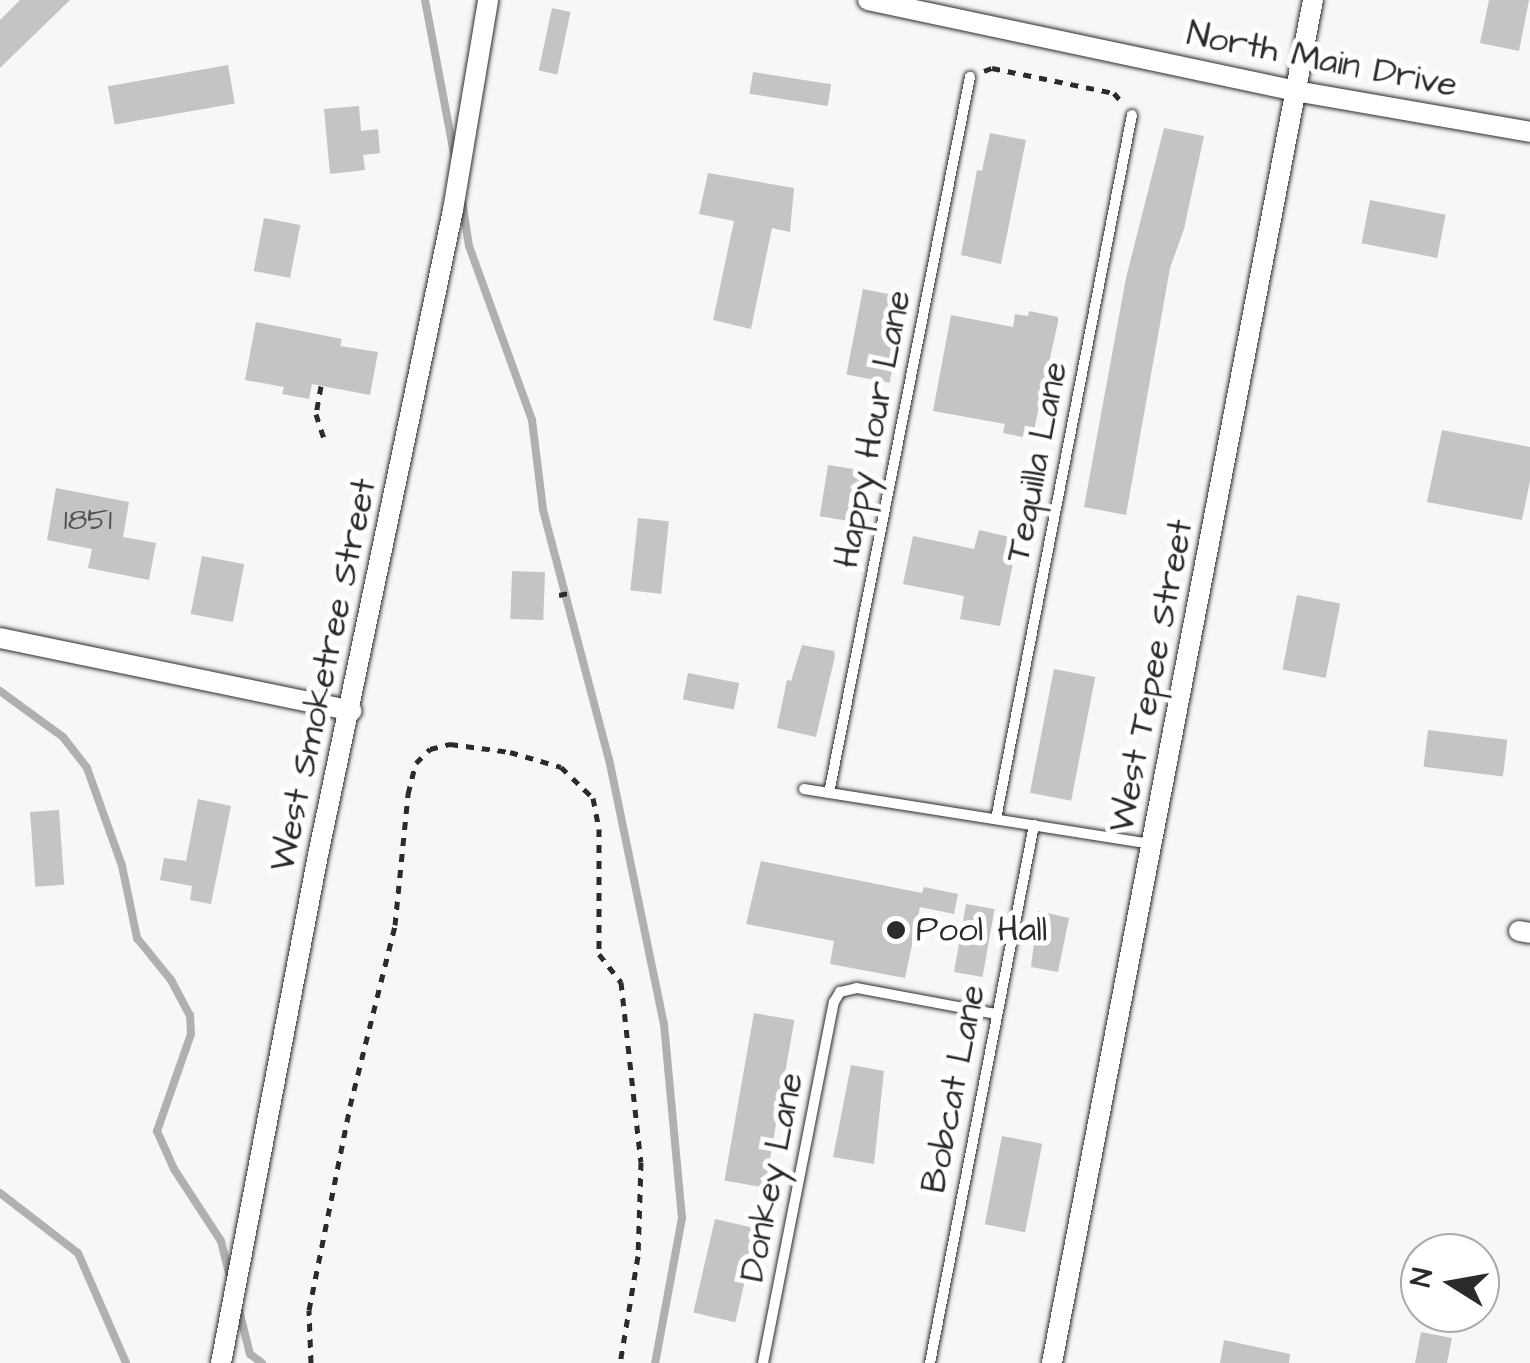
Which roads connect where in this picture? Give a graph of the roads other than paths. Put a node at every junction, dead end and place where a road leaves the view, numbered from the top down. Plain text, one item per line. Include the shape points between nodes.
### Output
1 (488, 0) edge
2 (868, 0) edge
3 (1313, 0) edge
4 (970, 77) road end
5 (1296, 91) junction
6 (1132, 115) road end
7 (1530, 132) edge
8 (0, 638) edge
9 (351, 711) junction
10 (804, 789) dead end
11 (829, 793) junction
12 (996, 819) junction
13 (1034, 825) junction
14 (1153, 844) junction
15 (996, 1014) junction
16 (221, 1363) edge
17 (763, 1363) edge
18 (930, 1363) edge
19 (1052, 1363) edge

1 - 9 street, West Smoketree Street via 453,210
2 - 5 street, North Main Drive
3 - 5 street, West Tepee Street
4 - 11 lane, Happy Hour Lane
5 - 7 street, North Main Drive
5 - 14 street, West Tepee Street
6 - 12 lane, Tequilla Lane
8 - 9 street
9 - 16 street, West Smoketree Street
10 - 11 lane
11 - 12 lane
12 - 13 lane
13 - 14 lane
13 - 15 lane, Bobcat Lane
14 - 19 street, West Tepee Street
15 - 17 lane, Donkey Lane via 858,988 840,992
15 - 18 lane, Bobcat Lane

